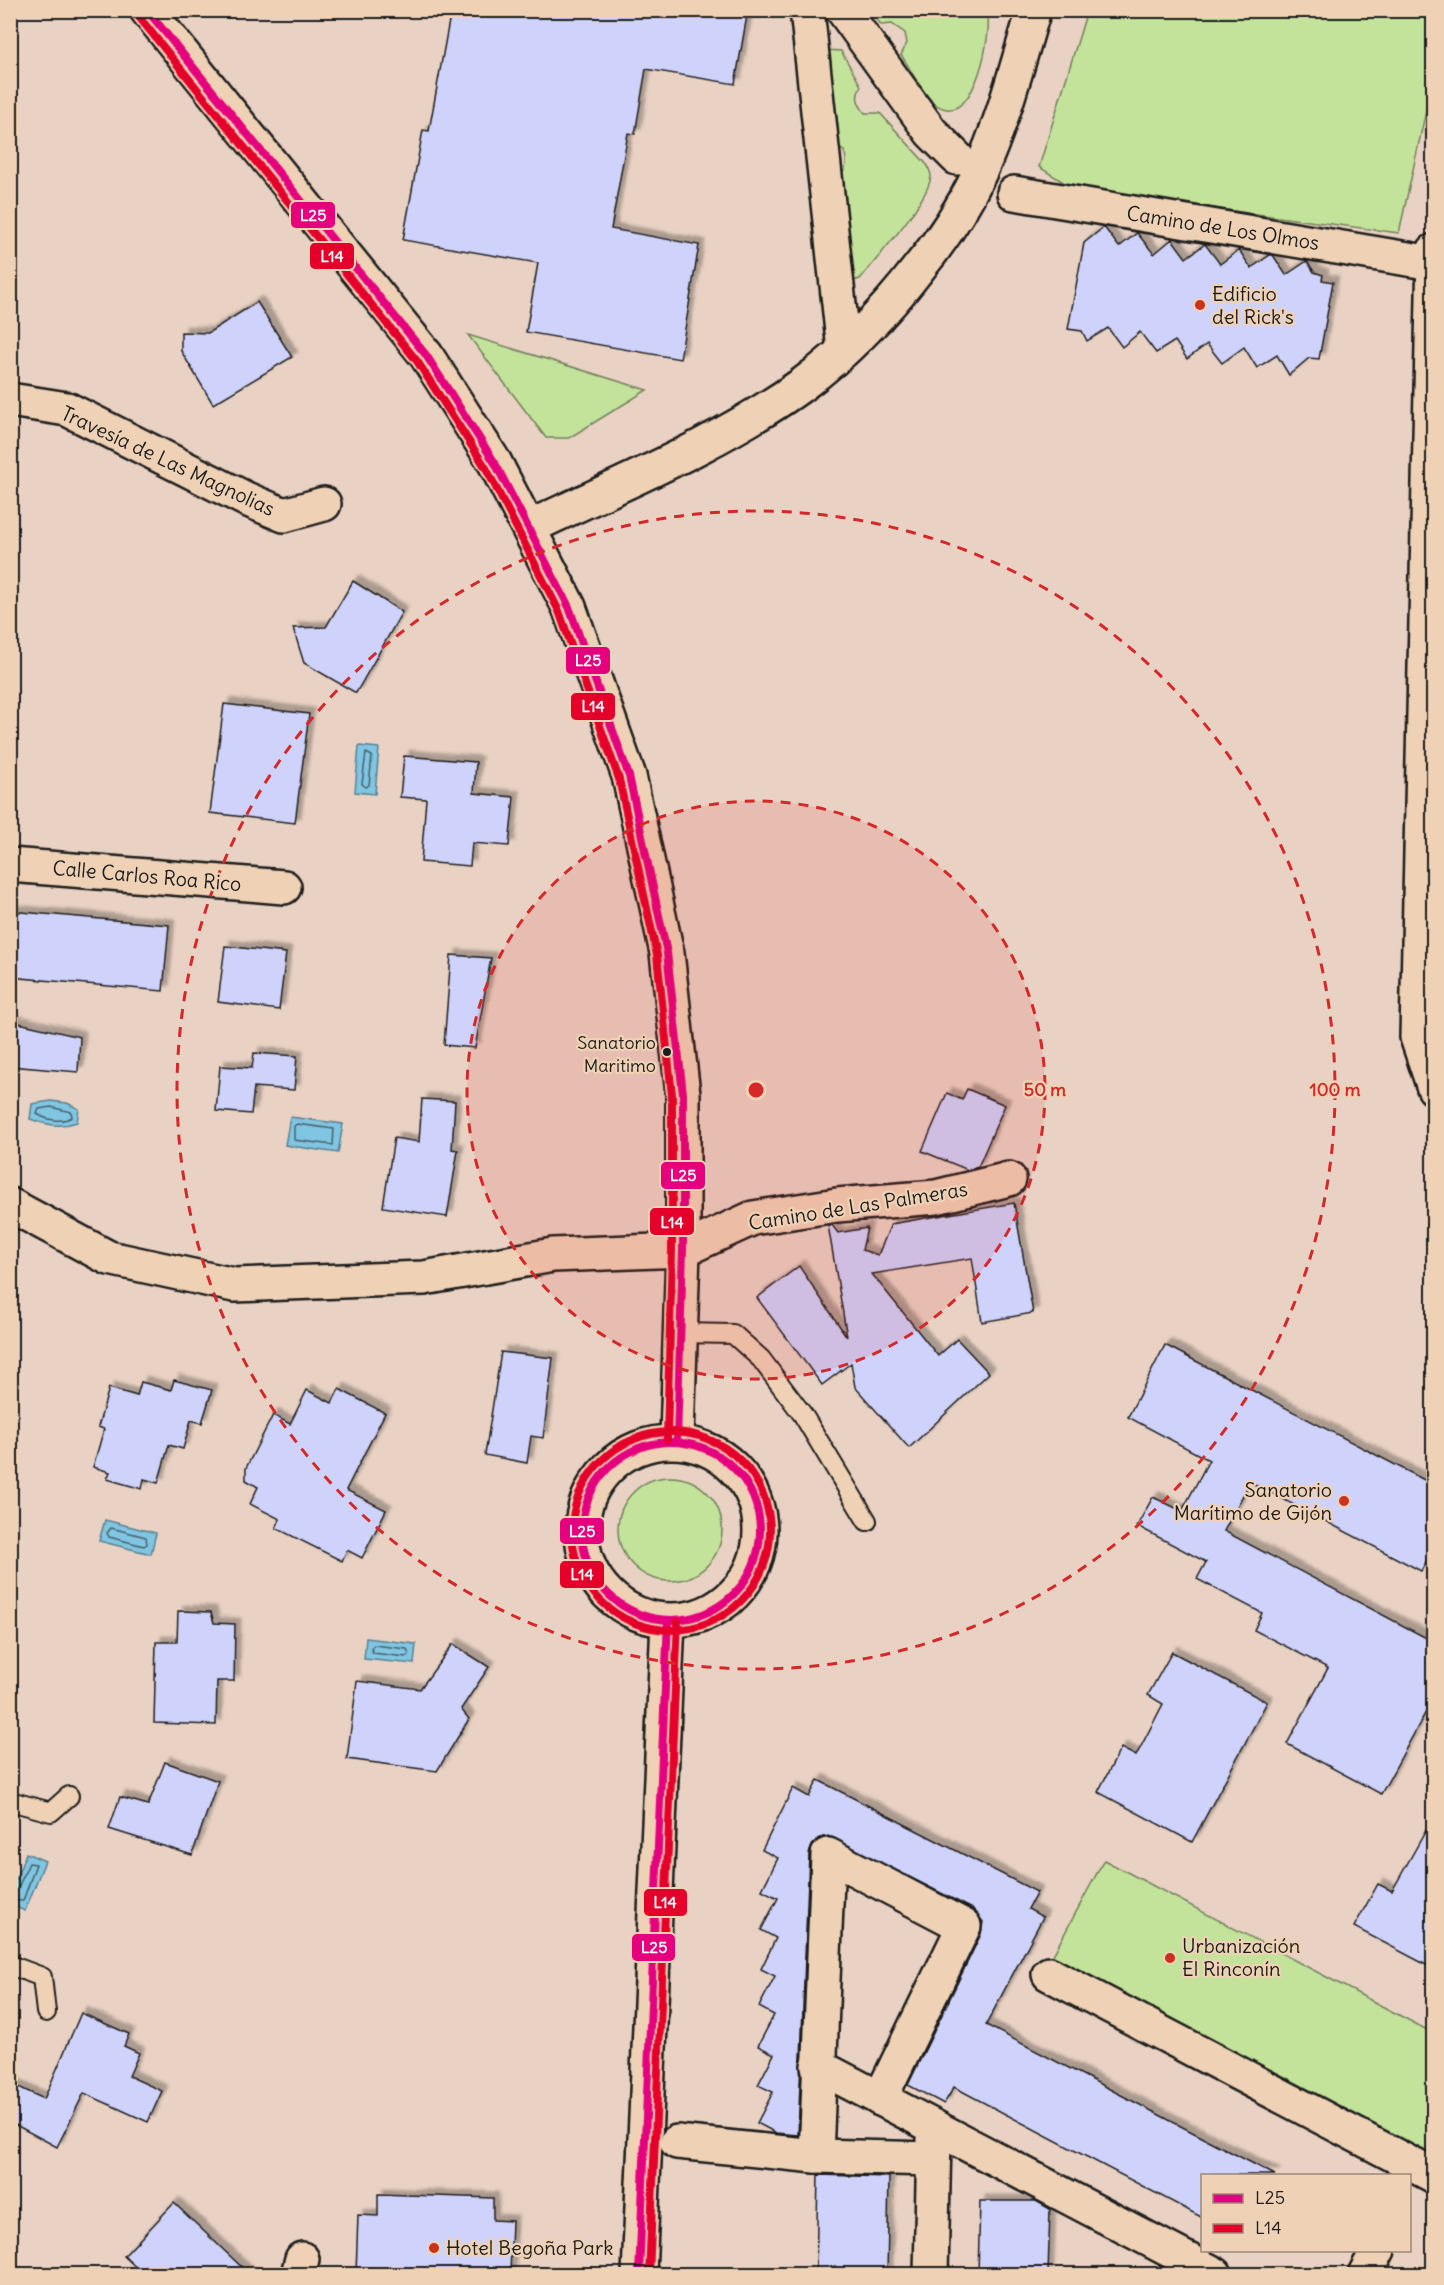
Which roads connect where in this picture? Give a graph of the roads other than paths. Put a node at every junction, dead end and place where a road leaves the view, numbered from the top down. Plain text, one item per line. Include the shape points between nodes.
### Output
1 (147, 10) edge
2 (807, 10) edge
3 (843, 10) edge
4 (1034, 10) edge
5 (957, 158) dead end
6 (1014, 193) dead end
7 (1433, 257) edge
8 (844, 350) junction
9 (10, 400) edge
10 (324, 504) dead end
11 (530, 527) junction
12 (10, 865) edge
13 (284, 887) dead end
14 (1434, 1088) edge
15 (1009, 1179) dead end
16 (10, 1205) edge
17 (683, 1250) junction
18 (679, 1333) junction
19 (677, 1439) junction
20 (867, 1521) dead end
21 (668, 1621) junction
22 (69, 1796) dead end
23 (10, 1801) edge
24 (10, 1965) edge
25 (1049, 1974) dead end
26 (46, 2012) dead end
27 (818, 2066) junction
28 (880, 2098) junction
29 (677, 2142) dead end
30 (934, 2143) junction
31 (816, 2156) junction
32 (1421, 2178) edge
33 (1376, 2252) edge
34 (639, 2274) edge
35 (931, 2274) edge
36 (1215, 2274) edge
37 (1365, 2274) edge

1 - 11 street via 426,355 495,463
2 - 8 street
3 - 5 street via 931,132
4 - 8 street via 1002,114 979,174 957,214 896,297
6 - 7 street, Camino de Los Olmos
7 - 14 street via 1417,1037
8 - 11 street via 760,412
9 - 10 street, Travesía de Las Magnolias via 67,409 284,515
11 - 17 street via 569,607 629,776 667,953 683,1094
12 - 13 street, Calle Carlos Roa Rico
15 - 17 street, Camino de Las Palmeras via 936,1197 837,1205 753,1218
16 - 17 street, Camino de Las Palmeras via 109,1258 234,1285 424,1278 553,1255
17 - 18 street
18 - 19 street
18 - 20 lane via 733,1334 761,1359 803,1415
19 - 21 street via 720,1458 746,1484 760,1519 758,1556 742,1589 711,1613
19 - 21 street via 644,1445 612,1462 590,1490 580,1526 586,1561 605,1592 636,1612
21 - 34 street
22 - 23 lane via 51,1812
24 - 26 lane via 42,1977
25 - 32 street
27 - 28 street
27 - 28 street via 828,1855 964,1926
27 - 31 street
28 - 30 street
29 - 31 street
30 - 31 street
30 - 35 street
30 - 36 street
33 - 37 street

